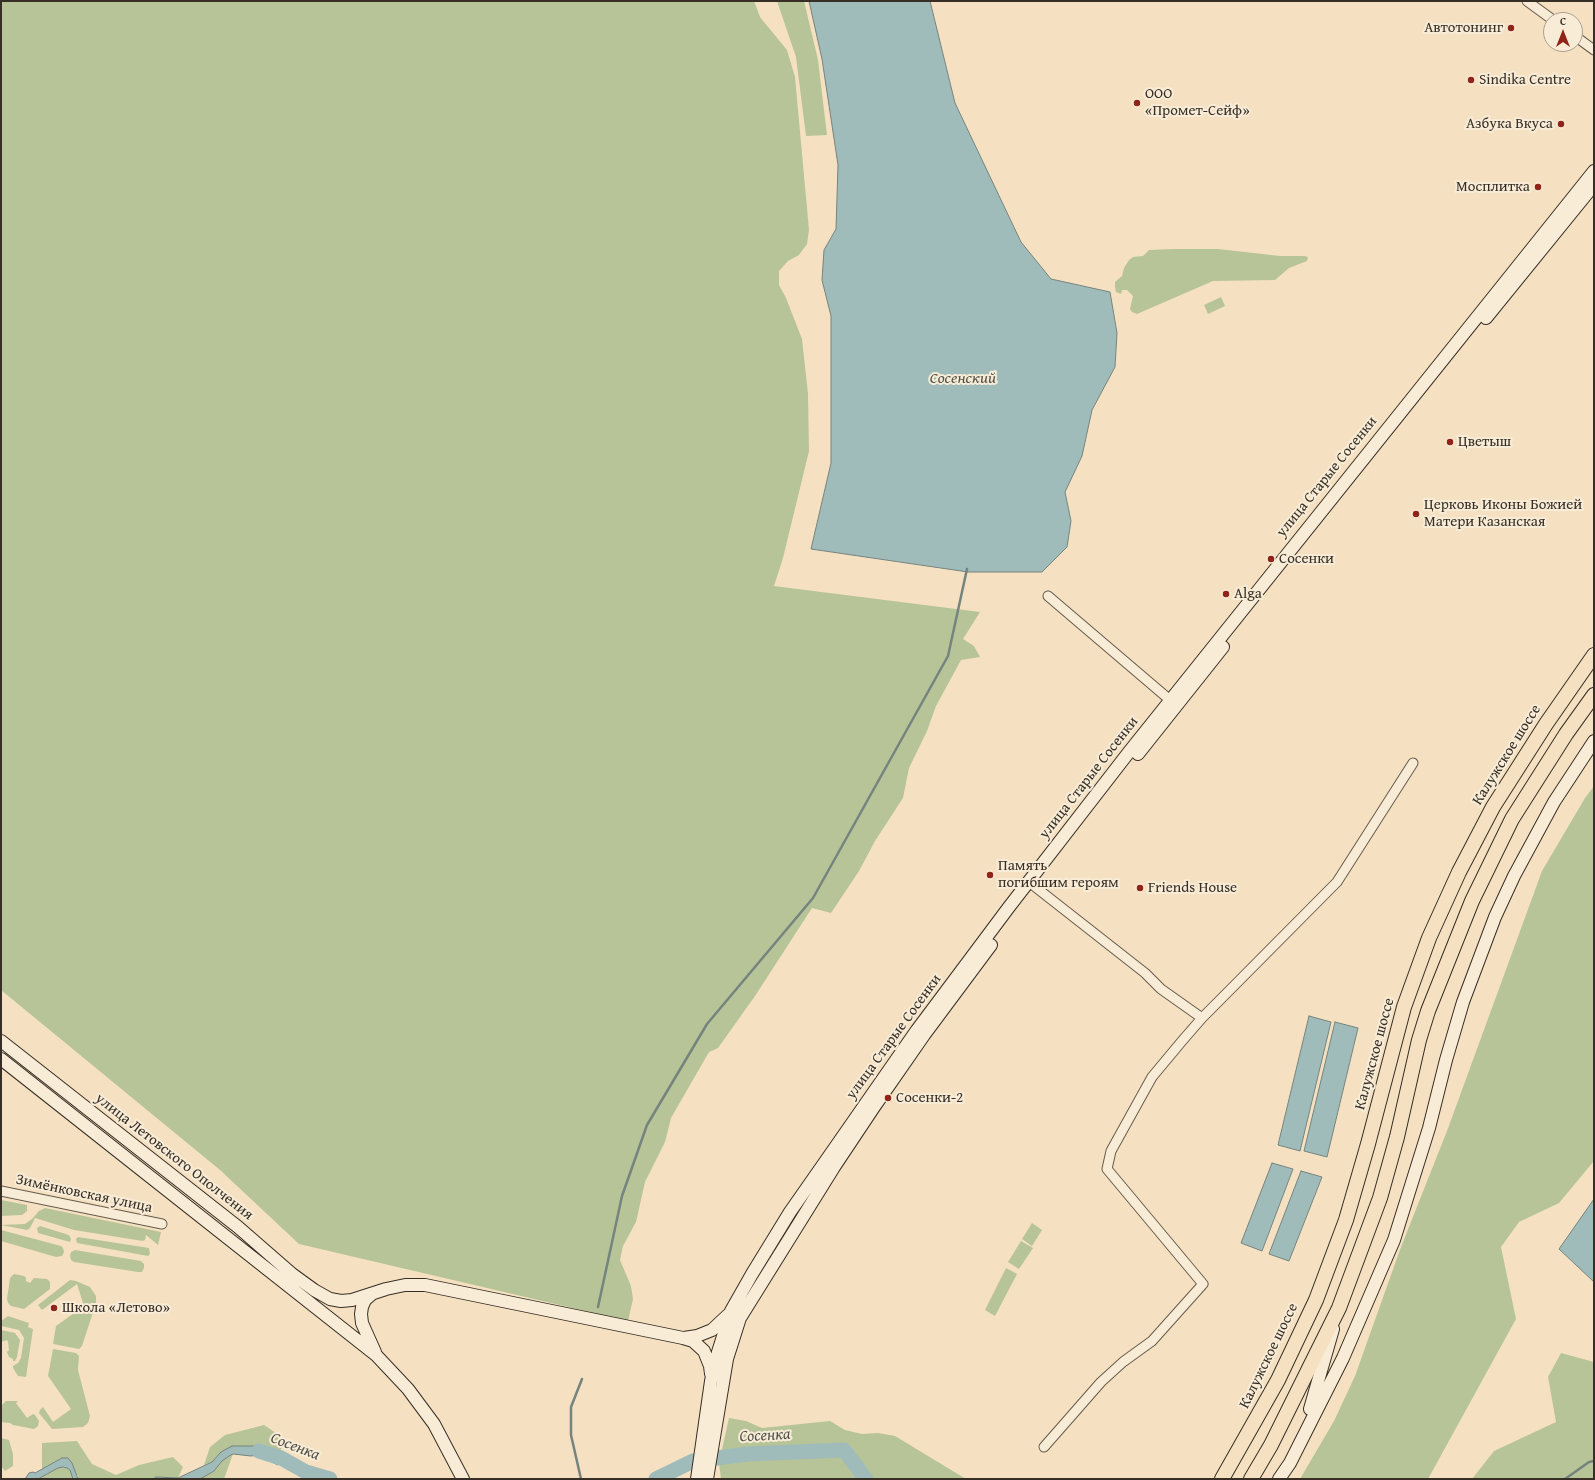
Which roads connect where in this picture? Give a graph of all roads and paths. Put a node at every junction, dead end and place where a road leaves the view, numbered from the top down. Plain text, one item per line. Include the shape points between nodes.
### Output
1 (1527, 1) edge
2 (1543, 13) edge
3 (1583, 42) edge
4 (1594, 50) edge
5 (1594, 171) edge
6 (1594, 185) edge
7 (1048, 596) dead end
8 (1594, 655) edge
9 (1594, 695) edge
10 (1170, 700) junction
11 (1594, 741) edge
12 (1413, 763) dead end
13 (1032, 884) junction
14 (1202, 1018) junction
15 (1, 1041) edge
16 (1, 1059) edge
17 (1, 1191) edge
18 (162, 1224) dead end
19 (292, 1274) junction
20 (372, 1294) junction
21 (317, 1308) junction
22 (1339, 1308) junction
23 (730, 1311) junction
24 (683, 1338) junction
25 (376, 1355) junction
26 (711, 1381) junction
27 (709, 1435) junction
28 (1299, 1443) junction
29 (1044, 1447) dead end
30 (463, 1479) edge
31 (696, 1479) edge
32 (708, 1479) edge
33 (1222, 1479) edge
34 (1251, 1479) edge
35 (1279, 1479) edge

1 - 2 street
3 - 4 street
5 - 10 main road, улица Старые Сосенки
6 - 13 main road, улица Старые Сосенки
7 - 10 street
8 - 33 highway, Калужское шоссе via 1493,807 1455,880 1429,938 1404,1007 1346,1220 1316,1300 1278,1380
9 - 22 highway via 1512,819 1472,900 1428,1011 1380,1198
10 - 13 main road, улица Старые Сосенки
11 - 28 main road via 1554,802 1495,917 1463,1002 1429,1128 1394,1240 1343,1358
12 - 14 street via 1337,882
13 - 14 street via 1145,973 1161,989
13 - 23 main road, улица Старые Сосенки via 894,1062 790,1212
13 - 27 main road, улица Старые Сосенки via 874,1107 748,1303 740,1318 727,1359
14 - 29 street via 1149,1082 1110,1151 1107,1169 1203,1284 1152,1341 1101,1382
15 - 19 main road, улица Летовского Ополчения via 238,1227
16 - 21 main road, улица Летовского Ополчения
17 - 18 street, Зимёнковская улица
19 - 20 main road via 330,1299 352,1300
19 - 21 main road, улица Летовского Ополчения
20 - 24 main road via 405,1284 425,1285
20 - 25 main road via 365,1300 360,1314
21 - 25 main road, улица Летовского Ополчения
22 - 28 main road
22 - 34 highway via 1275,1438
23 - 24 main road via 712,1330
23 - 26 main road, улица Старые Сосенки
24 - 26 main road via 693,1341 704,1351 710,1366
25 - 30 main road, улица Летовского Ополчения via 434,1424
26 - 27 main road, улица Старые Сосенки
27 - 31 main road, улица Старые Сосенки
27 - 32 main road, улица Старые Сосенки
28 - 35 main road

